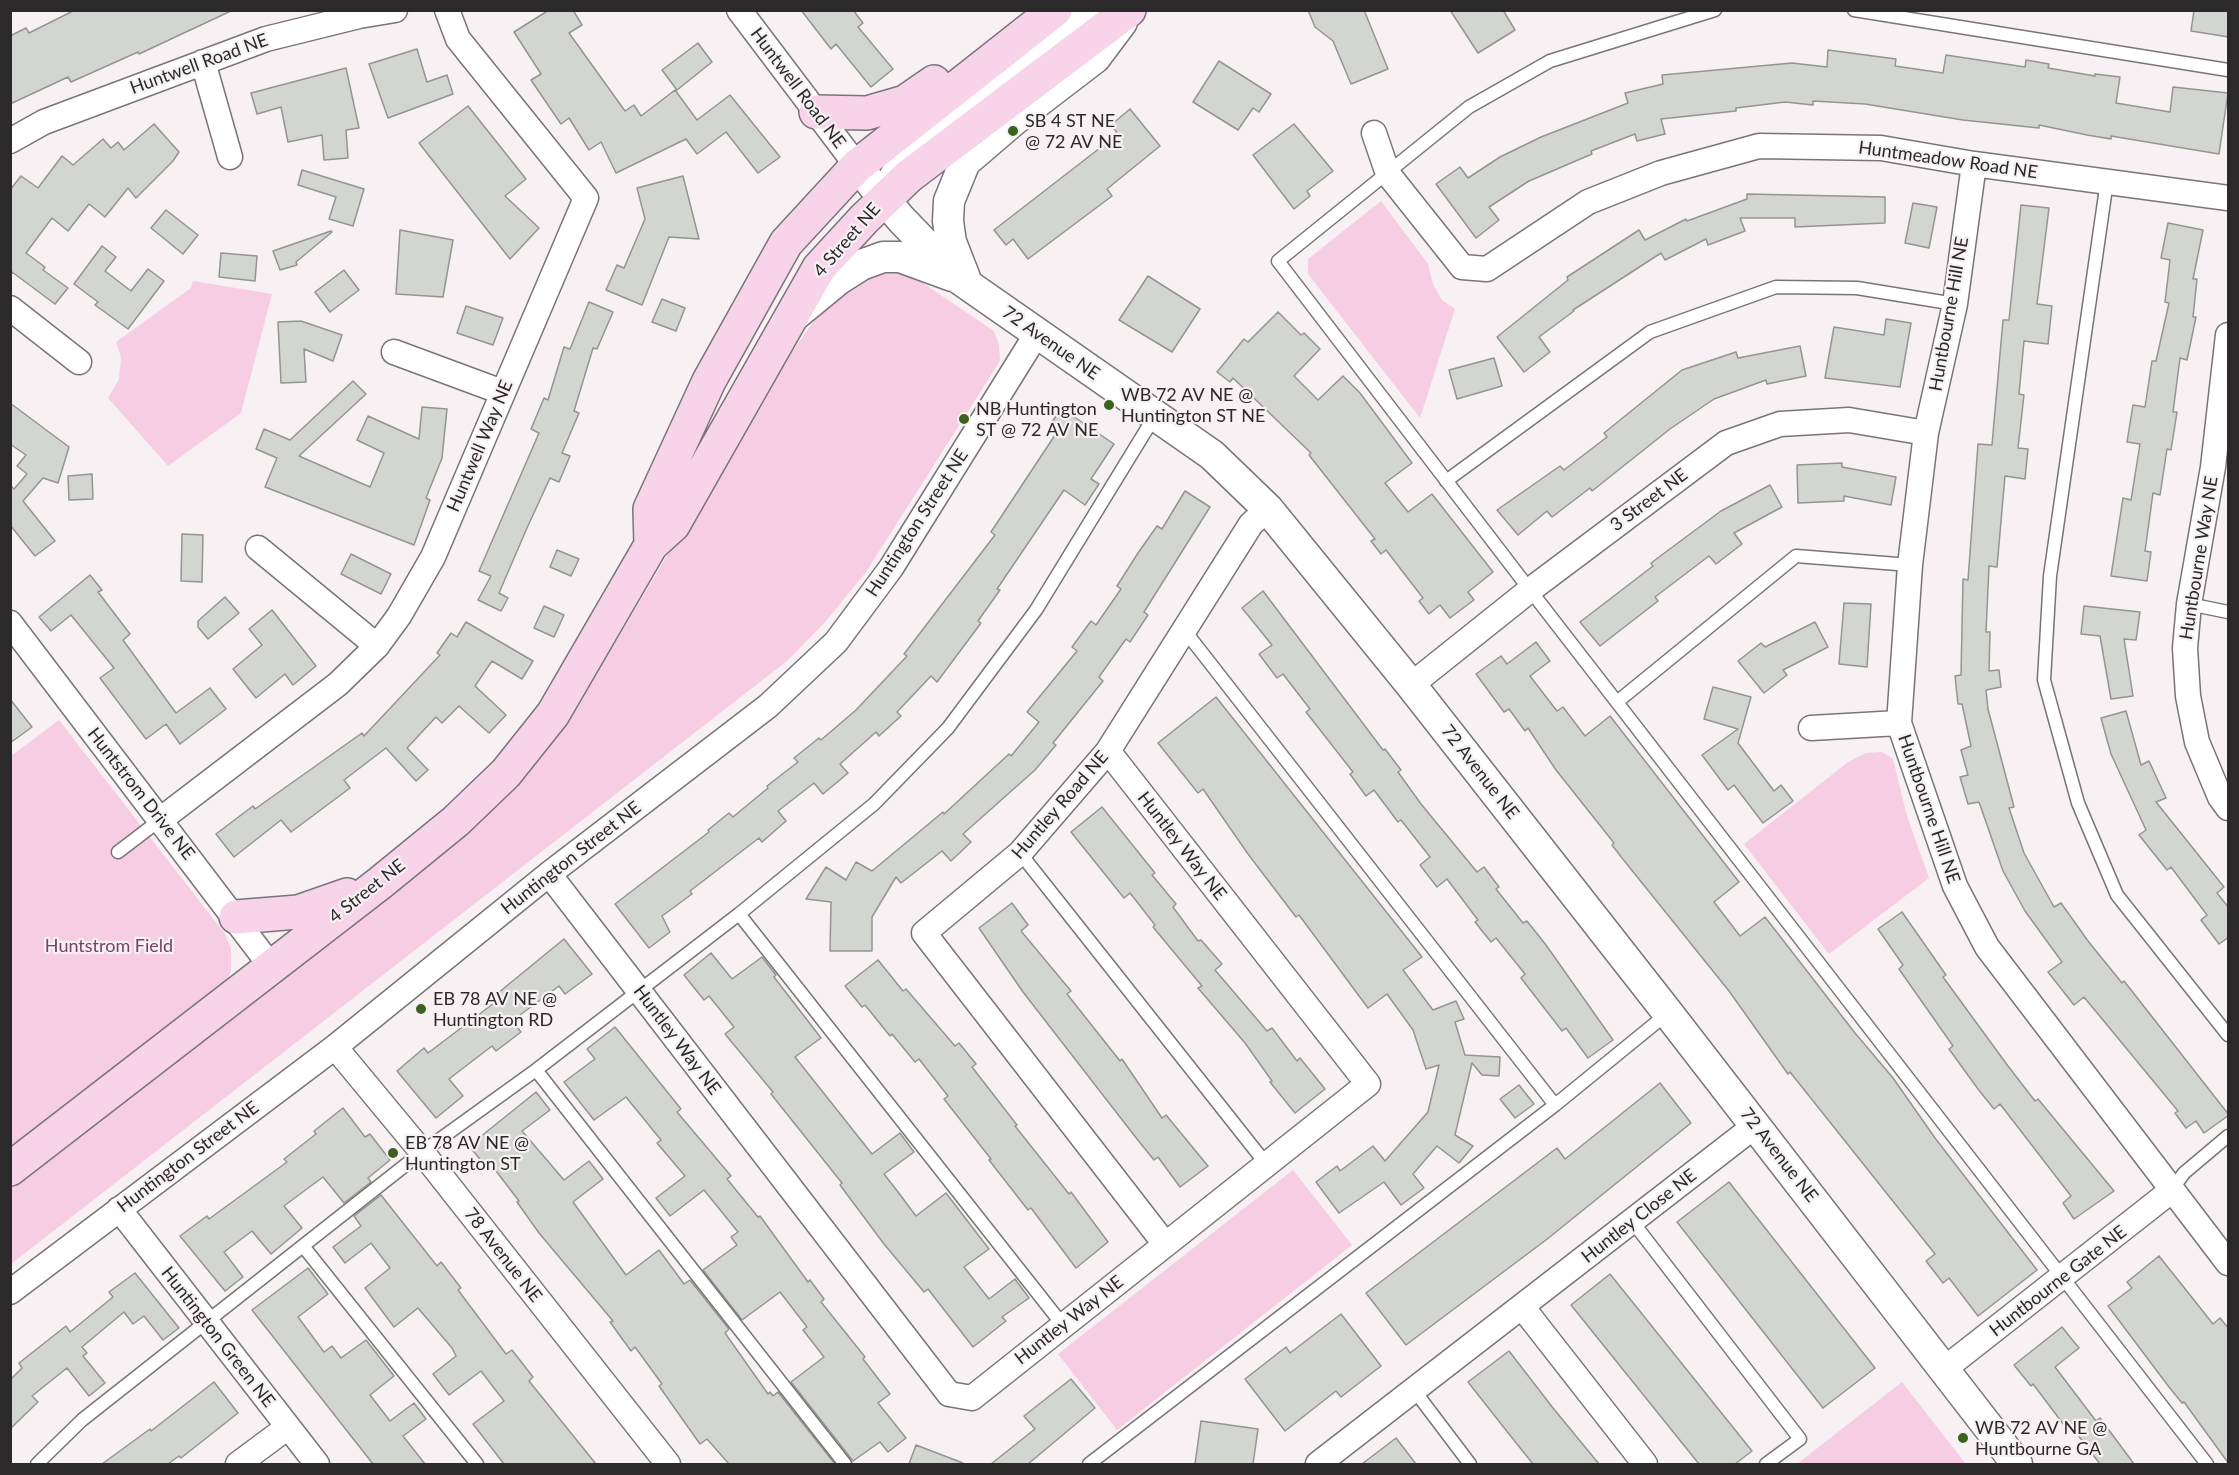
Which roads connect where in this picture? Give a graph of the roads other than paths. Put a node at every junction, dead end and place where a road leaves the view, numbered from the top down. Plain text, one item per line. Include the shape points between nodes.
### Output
1 (395, 10) edge
2 (447, 10) edge
3 (739, 10) edge
4 (1036, 10) edge
5 (1055, 10) edge
6 (1089, 10) edge
7 (1130, 10) edge
8 (1715, 10) edge
9 (1854, 10) edge
10 (203, 62) junction
11 (2229, 70) edge
12 (816, 112) junction
13 (1374, 133) dead end
14 (10, 141) edge
15 (230, 157) dead end
16 (1974, 164) junction
17 (857, 166) junction
18 (1388, 174) junction
19 (2107, 181) junction
20 (2229, 198) edge
21 (884, 199) junction
22 (962, 281) junction
23 (1955, 304) junction
24 (10, 308) edge
25 (791, 318) junction
26 (1036, 335) junction
27 (2229, 335) edge
28 (394, 352) dead end
29 (79, 362) dead end
30 (502, 392) junction
31 (1156, 414) junction
32 (1926, 433) junction
33 (2221, 469) edge
34 (1446, 481) junction
35 (1268, 509) junction
36 (651, 545) junction
37 (258, 548) dead end
38 (1910, 565) junction
39 (1530, 590) junction
40 (2189, 604) junction
41 (2229, 612) edge
42 (10, 623) edge
43 (1185, 631) junction
44 (376, 646) junction
45 (1412, 685) junction
46 (1617, 702) junction
47 (1899, 723) junction
48 (1811, 728) dead end
49 (1108, 751) junction
50 (2229, 808) edge
51 (160, 820) junction
52 (118, 852) dead end
53 (1020, 854) junction
54 (549, 874) junction
55 (380, 883) junction
56 (739, 914) junction
57 (236, 917) junction
58 (270, 965) junction
59 (639, 991) junction
60 (1668, 1013) junction
61 (2229, 1035) edge
62 (335, 1047) junction
63 (536, 1070) junction
64 (1555, 1105) junction
65 (1756, 1125) junction
66 (2229, 1136) edge
67 (422, 1152) junction
68 (1267, 1165) junction
69 (10, 1169) edge
70 (2171, 1191) junction
71 (119, 1209) junction
72 (1632, 1221) junction
73 (1165, 1244) junction
74 (303, 1246) junction
75 (2229, 1263) edge
76 (2062, 1278) junction
77 (10, 1292) edge
78 (1523, 1308) junction
79 (206, 1322) junction
80 (1062, 1324) junction
81 (1943, 1370) junction
82 (1414, 1390) junction
83 (288, 1427) junction
84 (37, 1464) edge
85 (238, 1464) edge
86 (317, 1464) edge
87 (477, 1464) edge
88 (668, 1464) edge
89 (844, 1464) edge
90 (1089, 1464) edge
91 (1318, 1464) edge
92 (1470, 1464) edge
93 (1645, 1464) edge
94 (1766, 1464) edge
95 (2017, 1464) edge
96 (2207, 1464) edge

1 - 10 street, Huntwell Road NE via 266,39
2 - 30 street, Huntwell Way NE via 458,39 586,198
3 - 12 street, Huntwell Road NE
4 - 12 main road via 905,102 867,113
5 - 17 main road
6 - 21 street via 909,147
7 - 21 main road, 4 Street NE via 909,176
7 - 22 street via 1095,58 965,162 949,201 948,221
8 - 18 lane via 1550,61 1469,107
9 - 11 lane
10 - 14 street, Huntwell Road NE via 44,122
10 - 15 street
12 - 17 street, Huntwell Road NE
13 - 18 street, Huntmeadow Road NE
16 - 18 street, Huntmeadow Road NE via 1881,148 1759,146 1661,173 1588,202 1487,269 1462,267
16 - 19 street, Huntmeadow Road NE
16 - 23 street, Huntbourne Hill NE
17 - 21 street, 72 Avenue NE
17 - 36 main road via 786,243 709,381 650,509
18 - 34 lane via 1278,261
19 - 20 street, Huntmeadow Road NE
19 - 61 lane via 2050,576 2044,680 2078,803 2117,895
21 - 22 street, 72 Avenue NE
21 - 25 main road, 4 Street NE via 819,268
22 - 25 street via 900,257 883,257 839,279
22 - 26 street, 72 Avenue NE
23 - 32 street, Huntbourne Hill NE
23 - 34 lane via 1857,288 1776,287 1650,332
24 - 29 street
25 - 36 main road, 4 Street NE via 673,525
26 - 31 street, 72 Avenue NE
26 - 54 street, Huntington Street NE via 891,568 836,642 768,706
27 - 33 street, Huntbourne Way NE
28 - 30 street
30 - 44 street, Huntwell Way NE via 433,557 399,616
31 - 35 street, 72 Avenue NE via 1212,455
31 - 56 lane via 1036,610 948,728 874,804
32 - 38 street, Huntbourne Hill NE
32 - 39 street, 3 Street NE via 1850,420 1780,424 1726,442
33 - 40 street, Huntbourne Way NE
34 - 39 lane
35 - 43 street, Huntley Road NE via 1251,524
35 - 45 street, 72 Avenue NE
36 - 55 main road, 4 Street NE via 553,714 512,765 456,821
37 - 44 street
38 - 46 lane via 1796,556
38 - 47 street, Huntbourne Hill NE
39 - 45 street, 3 Street NE
39 - 46 lane
40 - 41 lane
40 - 50 street, Huntbourne Way NE via 2185,648 2188,696 2197,742 2220,797
42 - 51 street, Huntstrom Drive NE
43 - 49 street, Huntley Road NE
43 - 64 lane
44 - 51 street, Huntwell Way NE via 338,684
45 - 60 street, 72 Avenue NE
46 - 76 lane
47 - 48 street
47 - 70 street, Huntbourne Hill NE via 1955,886 1987,947
49 - 53 street, Huntley Road NE
49 - 68 street, Huntley Way NE via 1368,1084
51 - 52 lane
51 - 57 street, Huntstrom Drive NE
53 - 68 lane
53 - 73 street, Huntley Road NE via 924,933
54 - 59 street, Huntley Way NE
54 - 62 street, Huntington Street NE
55 - 57 main road via 298,912
55 - 58 main road, 4 Street NE
56 - 59 lane
56 - 80 lane
57 - 58 street, Huntstrom Drive NE
58 - 69 main road, 4 Street NE
59 - 63 lane
59 - 80 street, Huntley Way NE via 949,1394 972,1398
60 - 64 lane
60 - 65 street, 72 Avenue NE
62 - 67 street, 78 Avenue NE
62 - 71 street, Huntington Street NE
63 - 67 lane
63 - 89 lane
64 - 90 lane
65 - 72 street, Huntley Close NE
65 - 81 street, 72 Avenue NE
66 - 70 lane via 2184,1173
67 - 74 lane
67 - 88 street, 78 Avenue NE
68 - 73 street, Huntley Way NE
70 - 75 street, Huntbourne Hill NE
70 - 76 street, Huntbourne Gate NE
71 - 77 street, Huntington Street NE
71 - 79 street, Huntington Green NE
72 - 78 street, Huntley Close NE
72 - 94 lane via 1800,1439
73 - 80 street, Huntley Way NE
74 - 79 lane
74 - 87 lane
76 - 81 street, Huntbourne Gate NE
76 - 96 lane
78 - 82 street, Huntley Close NE
78 - 93 street
79 - 83 street, Huntington Green NE
79 - 84 lane via 82,1420
81 - 95 street, 72 Avenue NE
82 - 91 street, Huntley Close NE
82 - 92 lane
83 - 85 street
83 - 86 street, Huntington Green NE

